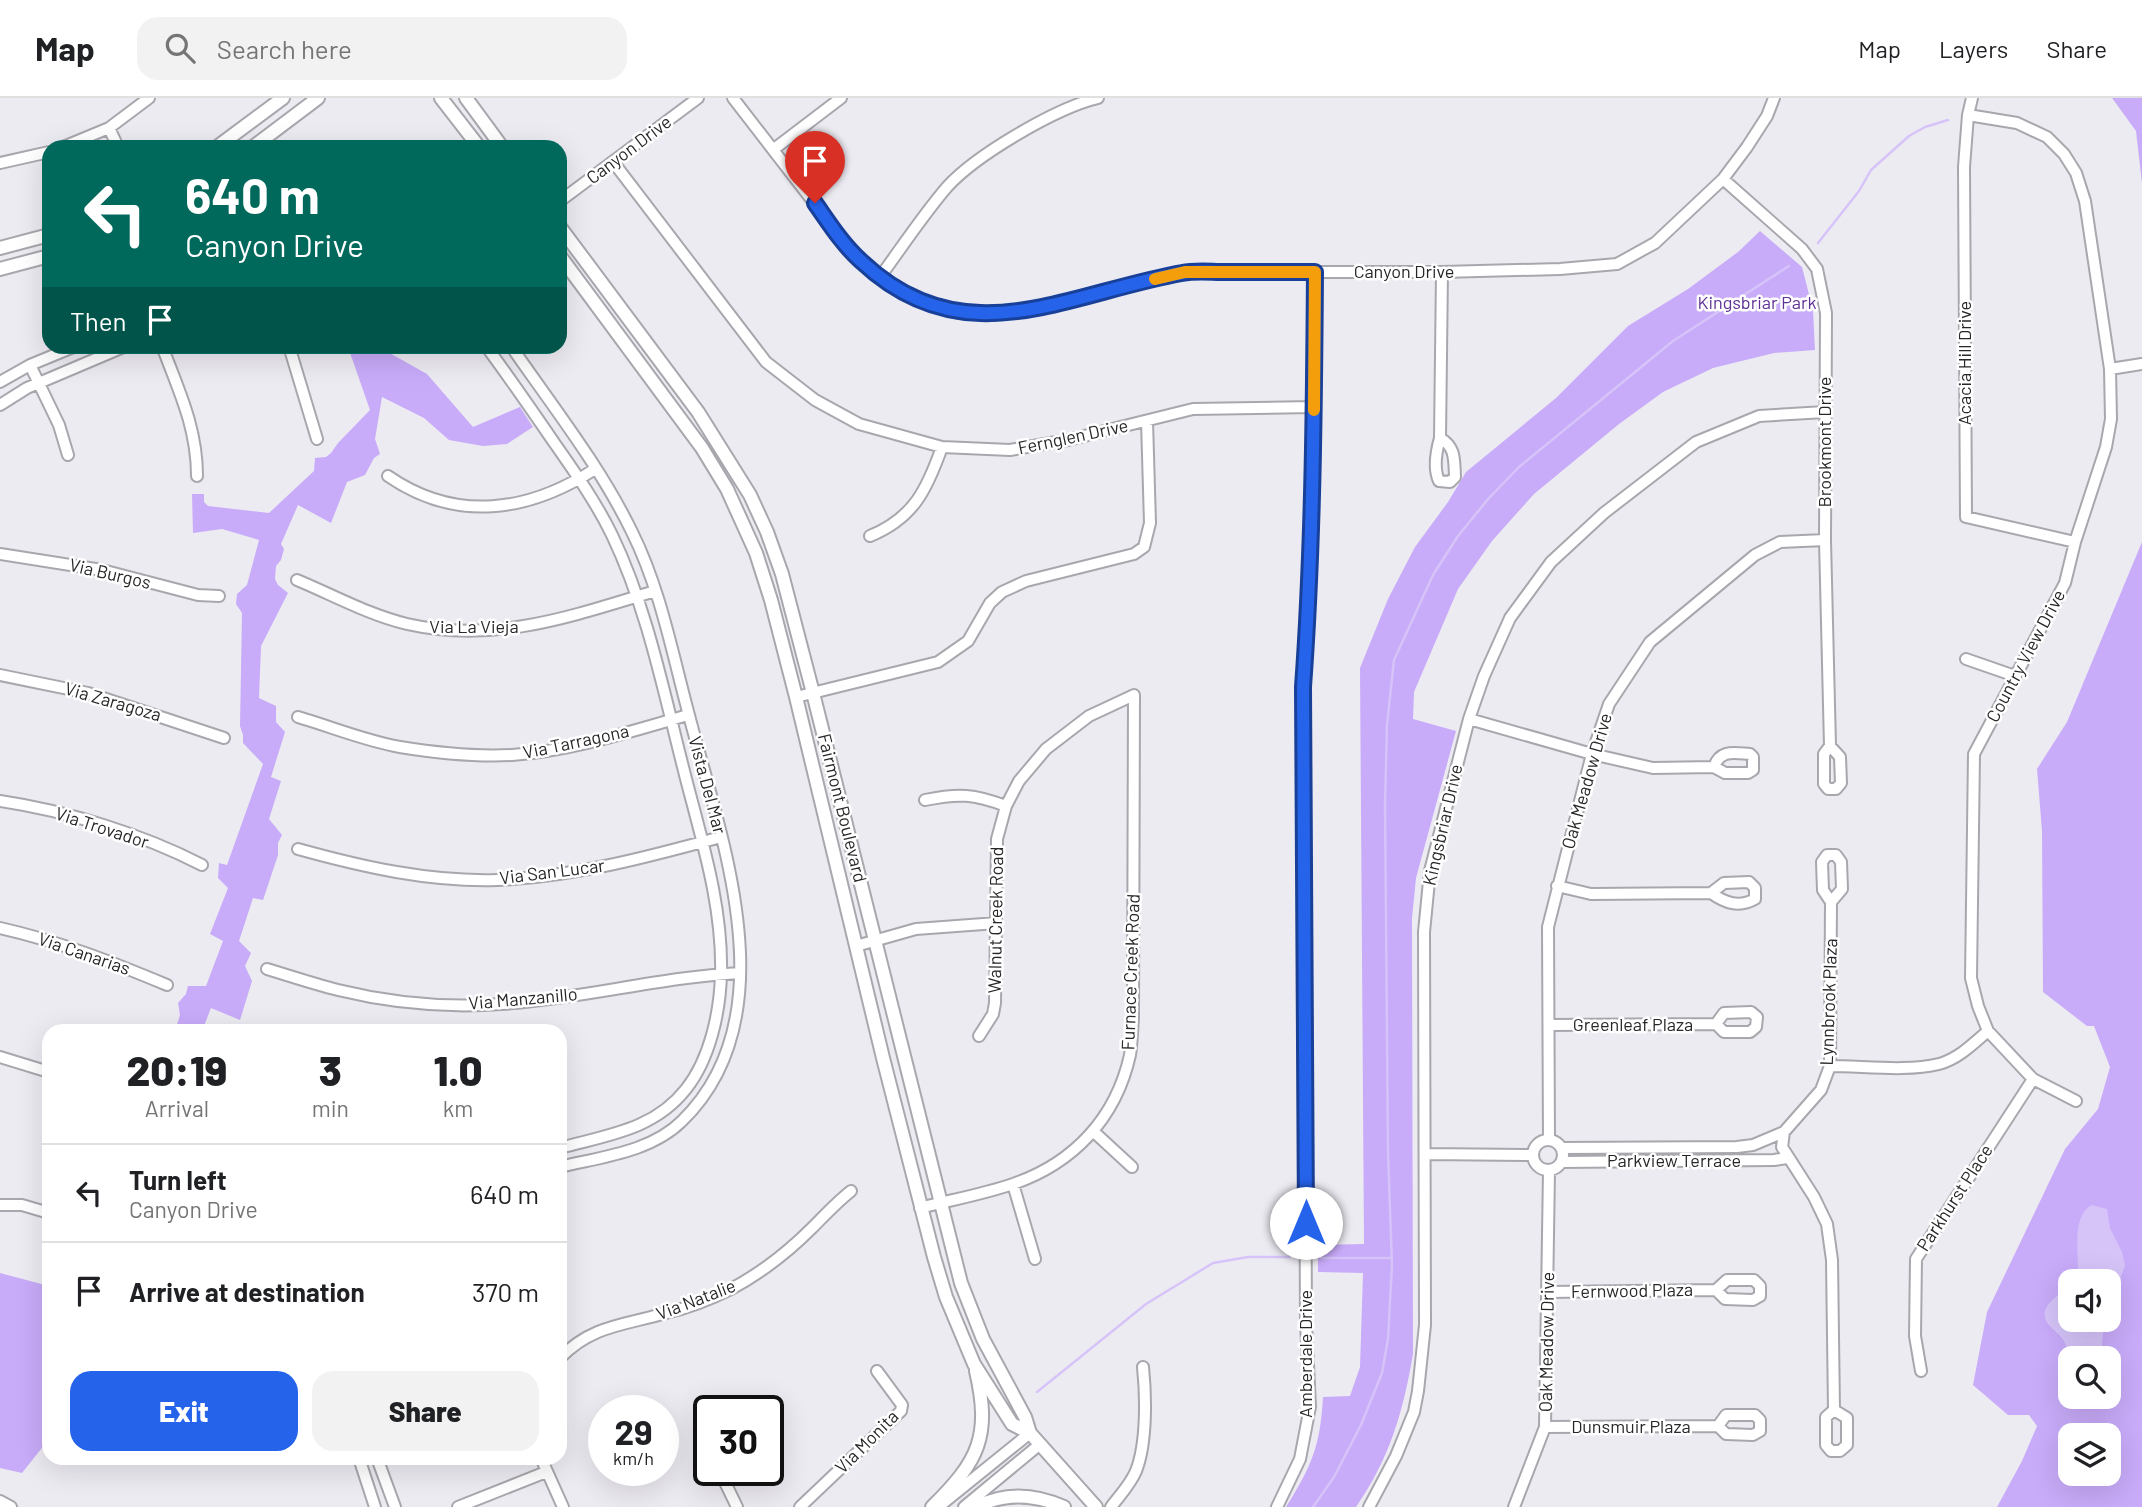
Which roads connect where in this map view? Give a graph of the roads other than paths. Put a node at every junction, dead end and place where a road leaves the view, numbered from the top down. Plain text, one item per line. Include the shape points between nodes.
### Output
1 (149, 98) edge
2 (284, 98) edge
3 (318, 98) edge
4 (442, 98) edge
5 (466, 98) edge
6 (698, 98) edge
7 (733, 98) edge
8 (841, 98) edge
9 (1098, 98) edge
10 (1774, 98) edge
11 (1972, 98) edge
12 (1968, 115) junction
13 (109, 128) junction
14 (80, 140) edge
15 (115, 140) edge
16 (227, 140) edge
17 (262, 140) edge
18 (473, 140) edge
19 (497, 140) edge
20 (774, 149) junction
21 (42, 154) edge
22 (0, 163) edge
23 (614, 163) junction
24 (1723, 180) junction
25 (567, 196) edge
26 (567, 236) edge
27 (42, 237) edge
28 (0, 248) edge
29 (42, 258) edge
30 (567, 265) edge
31 (0, 269) edge
32 (1315, 272) junction
33 (1442, 272) junction
34 (880, 277) junction
35 (57, 354) edge
36 (107, 354) edge
37 (165, 354) edge
38 (291, 354) edge
39 (492, 354) edge
40 (516, 354) edge
41 (2142, 364) edge
42 (30, 365) junction
43 (2110, 369) junction
44 (0, 382) edge
45 (39, 383) junction
46 (0, 405) edge
47 (1314, 407) junction
48 (1825, 412) junction
49 (1147, 421) junction
50 (1440, 438) dead end
51 (317, 439) dead end
52 (942, 447) junction
53 (68, 455) dead end
54 (595, 469) junction
55 (197, 476) dead end
56 (388, 476) dead end
57 (579, 479) junction
58 (870, 536) dead end
59 (1825, 540) junction
60 (2075, 542) junction
61 (0, 554) edge
62 (297, 580) dead end
63 (655, 591) junction
64 (219, 596) dead end
65 (637, 596) junction
66 (1966, 659) dead end
67 (0, 675) edge
68 (2015, 676) junction
69 (813, 693) junction
70 (1134, 695) joint
71 (796, 697) junction
72 (688, 715) junction
73 (298, 717) dead end
74 (1469, 719) junction
75 (671, 720) junction
76 (224, 738) dead end
77 (1830, 746) dead end
78 (1592, 754) junction
79 (1714, 767) dead end
80 (925, 800) dead end
81 (0, 801) edge
82 (1006, 806) junction
83 (721, 837) junction
84 (701, 842) junction
85 (298, 849) dead end
86 (202, 865) dead end
87 (1558, 886) junction
88 (1711, 893) dead end
89 (1831, 902) dead end
90 (997, 923) junction
91 (0, 928) edge
92 (875, 940) junction
93 (856, 946) junction
94 (267, 969) dead end
95 (740, 973) junction
96 (721, 974) junction
97 (167, 985) dead end
98 (1716, 1024) dead end
99 (1549, 1025) junction
100 (1988, 1031) junction
101 (979, 1036) dead end
102 (0, 1057) edge
103 (1830, 1066) junction
104 (42, 1070) edge
105 (2033, 1079) junction
106 (2076, 1101) dead end
107 (1094, 1132) junction
108 (1784, 1132) junction
109 (1549, 1140) junction
110 (567, 1146) edge
111 (1562, 1148) junction
112 (1634, 1148) junction
113 (1425, 1154) junction
114 (1708, 1154) junction
115 (1533, 1155) junction
116 (1787, 1158) junction
117 (1634, 1161) junction
118 (1562, 1162) junction
119 (567, 1165) edge
120 (1132, 1167) dead end
121 (1549, 1171) junction
122 (1013, 1184) junction
123 (851, 1191) dead end
124 (940, 1202) junction
125 (0, 1205) edge
126 (920, 1208) junction
127 (42, 1211) edge
128 (1035, 1259) dead end
129 (1716, 1290) dead end
130 (1548, 1292) junction
131 (567, 1351) edge
132 (974, 1364) junction
133 (1143, 1367) dead end
134 (877, 1371) dead end
135 (1921, 1371) dead end
136 (1834, 1410) dead end
137 (1718, 1426) dead end
138 (1545, 1427) junction
139 (1030, 1433) junction
140 (1039, 1445) junction
141 (361, 1465) edge
142 (380, 1465) edge
143 (544, 1465) edge
144 (546, 1472) junction
145 (727, 1486) edge
146 (0, 1501) edge
147 (11, 1507) edge
148 (375, 1507) edge
149 (395, 1507) edge
150 (458, 1507) edge
151 (563, 1507) edge
152 (737, 1507) edge
153 (800, 1507) edge
154 (932, 1507) edge
155 (937, 1507) edge
156 (964, 1507) edge
157 (976, 1507) edge
158 (1063, 1507) edge
159 (1096, 1507) edge
160 (1111, 1507) edge
161 (1277, 1507) edge
162 (1369, 1507) edge
163 (1514, 1507) edge

1 - 13 street
2 - 16 main road
3 - 17 main road
4 - 18 main road
5 - 19 main road
6 - 23 street, Canyon Drive
7 - 20 street, Canyon Drive
8 - 20 street
9 - 34 street via 1054,115 968,167 947,187
10 - 24 street, Canyon Drive
11 - 12 street, Acacia Hill Drive
12 - 43 street, Country View Drive via 2017,124 2047,137 2077,173
12 - 60 street, Acacia Hill Drive via 1964,167 1966,516
13 - 14 street
13 - 15 street
20 - 34 street, Canyon Drive via 859,260
21 - 22 street
23 - 25 street, Canyon Drive
23 - 52 street, Fernglen Drive via 766,362 815,400 859,424
24 - 33 street, Canyon Drive via 1655,243 1617,264
24 - 48 street, Brookmont Drive via 1802,248 1817,268 1826,313
26 - 69 main road, Fairmont Boulevard via 698,412 750,495 782,574
27 - 28 main road
29 - 31 main road
30 - 71 main road, Fairmont Boulevard via 702,447 727,489 756,553
32 - 33 street, Canyon Drive
32 - 34 street, Canyon Drive via 1185,272 995,315 958,313 929,305
32 - 47 street, Amberdale Drive
33 - 50 street
35 - 42 street
36 - 45 street
37 - 55 street via 192,427
38 - 51 street
39 - 57 street, Vista Del Mar
40 - 54 street, Vista Del Mar
41 - 43 street
42 - 44 street
42 - 45 street
43 - 60 street, Country View Drive via 2111,419 2106,447
45 - 46 street
45 - 53 street
47 - 49 street, Fernglen Drive via 1193,409
47 - 161 street, Amberdale Drive via 1303,687 1310,1407 1300,1460
48 - 59 street, Brookmont Drive
48 - 74 street, Kingsbriar Drive via 1759,416 1696,442 1604,513 1551,562 1510,618
49 - 52 street, Fernglen Drive via 1010,450
49 - 69 street via 1150,523 1144,547 1134,554 1026,580 1002,592 990,603 968,641 938,662
52 - 58 street via 913,508
54 - 57 street
54 - 63 street, Vista Del Mar via 634,536
56 - 57 street via 435,501 479,507 541,497
57 - 65 street, Vista Del Mar via 611,533
59 - 77 street, Brookmont Drive
59 - 78 street, Oak Meadow Drive via 1780,542 1755,555 1650,642 1609,704
60 - 68 street, Country View Drive via 2064,583
61 - 64 street, Via Burgos via 82,566 198,595
62 - 65 street, Via La Vieja via 407,624 470,630 537,625
63 - 65 street, Via La Vieja
63 - 72 street, Vista Del Mar
65 - 75 street, Vista Del Mar
66 - 68 street
67 - 76 street, Via Zaragoza via 88,693
68 - 100 street, Country View Drive via 1974,754 1971,978
69 - 71 street
69 - 92 main road, Fairmont Boulevard
70 - 82 street, Walnut Creek Road via 1089,716 1046,749 1019,780
70 - 107 street, Furnace Creek Road via 1130,1054 1120,1087
71 - 93 main road, Fairmont Boulevard
72 - 75 street, Via Tarragona
72 - 83 street, Vista Del Mar
73 - 75 street, Via Tarragona via 398,747 488,755 560,748
74 - 78 street
74 - 113 street, Kingsbriar Drive via 1430,871 1423,969
75 - 84 street, Vista Del Mar
78 - 79 street via 1653,768
78 - 87 street, Oak Meadow Drive
80 - 82 street via 963,793
81 - 86 street, Via Trovador via 77,818
82 - 90 street, Walnut Creek Road via 997,839
83 - 84 street, Via San Lucar
83 - 95 street, Vista Del Mar via 737,911
84 - 85 street, Via San Lucar via 575,872 494,880 382,870
84 - 96 street, Vista Del Mar via 718,919
87 - 88 street via 1591,894
87 - 99 street, Oak Meadow Drive via 1548,927
89 - 103 street, Lynnbrook Plaza
90 - 92 street via 916,929
90 - 101 street, Walnut Creek Road via 995,1003
91 - 97 street, Via Canarias via 116,963
92 - 93 street
92 - 124 main road, Fairmont Boulevard
93 - 126 main road, Fairmont Boulevard
94 - 96 street, Via Manzanillo via 337,990 449,1005 535,1002
95 - 96 street, Via Manzanillo
95 - 119 street, Vista Del Mar via 724,1057 714,1081 680,1123 643,1145
96 - 110 street, Vista Del Mar via 707,1049 687,1089 666,1110 633,1129
98 - 99 street, Greenleaf Plaza
99 - 109 street, Oak Meadow Drive
100 - 103 street via 1964,1052 1940,1064
100 - 105 street, Country View Drive
102 - 104 street
103 - 108 street, Lynnbrook Plaza via 1821,1090
105 - 106 street, Country View Drive
105 - 135 street, Parkhurst Place via 1916,1259 1915,1336
107 - 120 street
107 - 122 street, Furnace Creek Road via 1045,1170
108 - 114 street, Parkview Terrace via 1753,1145
108 - 116 street via 1782,1147
109 - 111 street
109 - 115 street via 1538,1145
111 - 112 street, Parkview Terrace
111 - 118 street
112 - 114 street, Parkview Terrace
112 - 117 street
113 - 115 street
113 - 162 street, Kingsbriar Drive via 1425,1325 1418,1391 1396,1456
114 - 116 street, Parkview Terrace
114 - 117 street, Parkview Terrace
115 - 121 street via 1538,1166
116 - 136 street via 1827,1224 1832,1260
117 - 118 street, Parkview Terrace
118 - 121 street
121 - 130 street, Oak Meadow Drive
122 - 124 street, Furnace Creek Road
122 - 128 street
123 - 131 street, Via Natalie via 782,1256 730,1290 668,1313 611,1325
124 - 126 street, Furnace Creek Road
124 - 139 main road, Fairmont Boulevard via 975,1319 995,1365 1026,1416
125 - 127 street
126 - 132 main road, Fairmont Boulevard via 946,1297
129 - 130 street, Fernwood Plaza
130 - 138 street, Oak Meadow Drive
132 - 139 main road, Fairmont Boulevard via 1012,1424
132 - 154 main road via 982,1405 981,1438 967,1467
133 - 160 street via 1145,1399 1137,1468
134 - 153 street, Via Monita via 902,1405 901,1411
137 - 138 street, Dunsmuir Plaza
138 - 163 street, Oak Meadow Drive
139 - 140 main road, Fairmont Boulevard
139 - 155 street
140 - 156 street
140 - 159 main road, Fairmont Boulevard
141 - 148 street
142 - 149 street
143 - 144 street
144 - 150 street
144 - 151 street
145 - 152 street
146 - 147 street
157 - 158 main road via 995,1499 1025,1496

